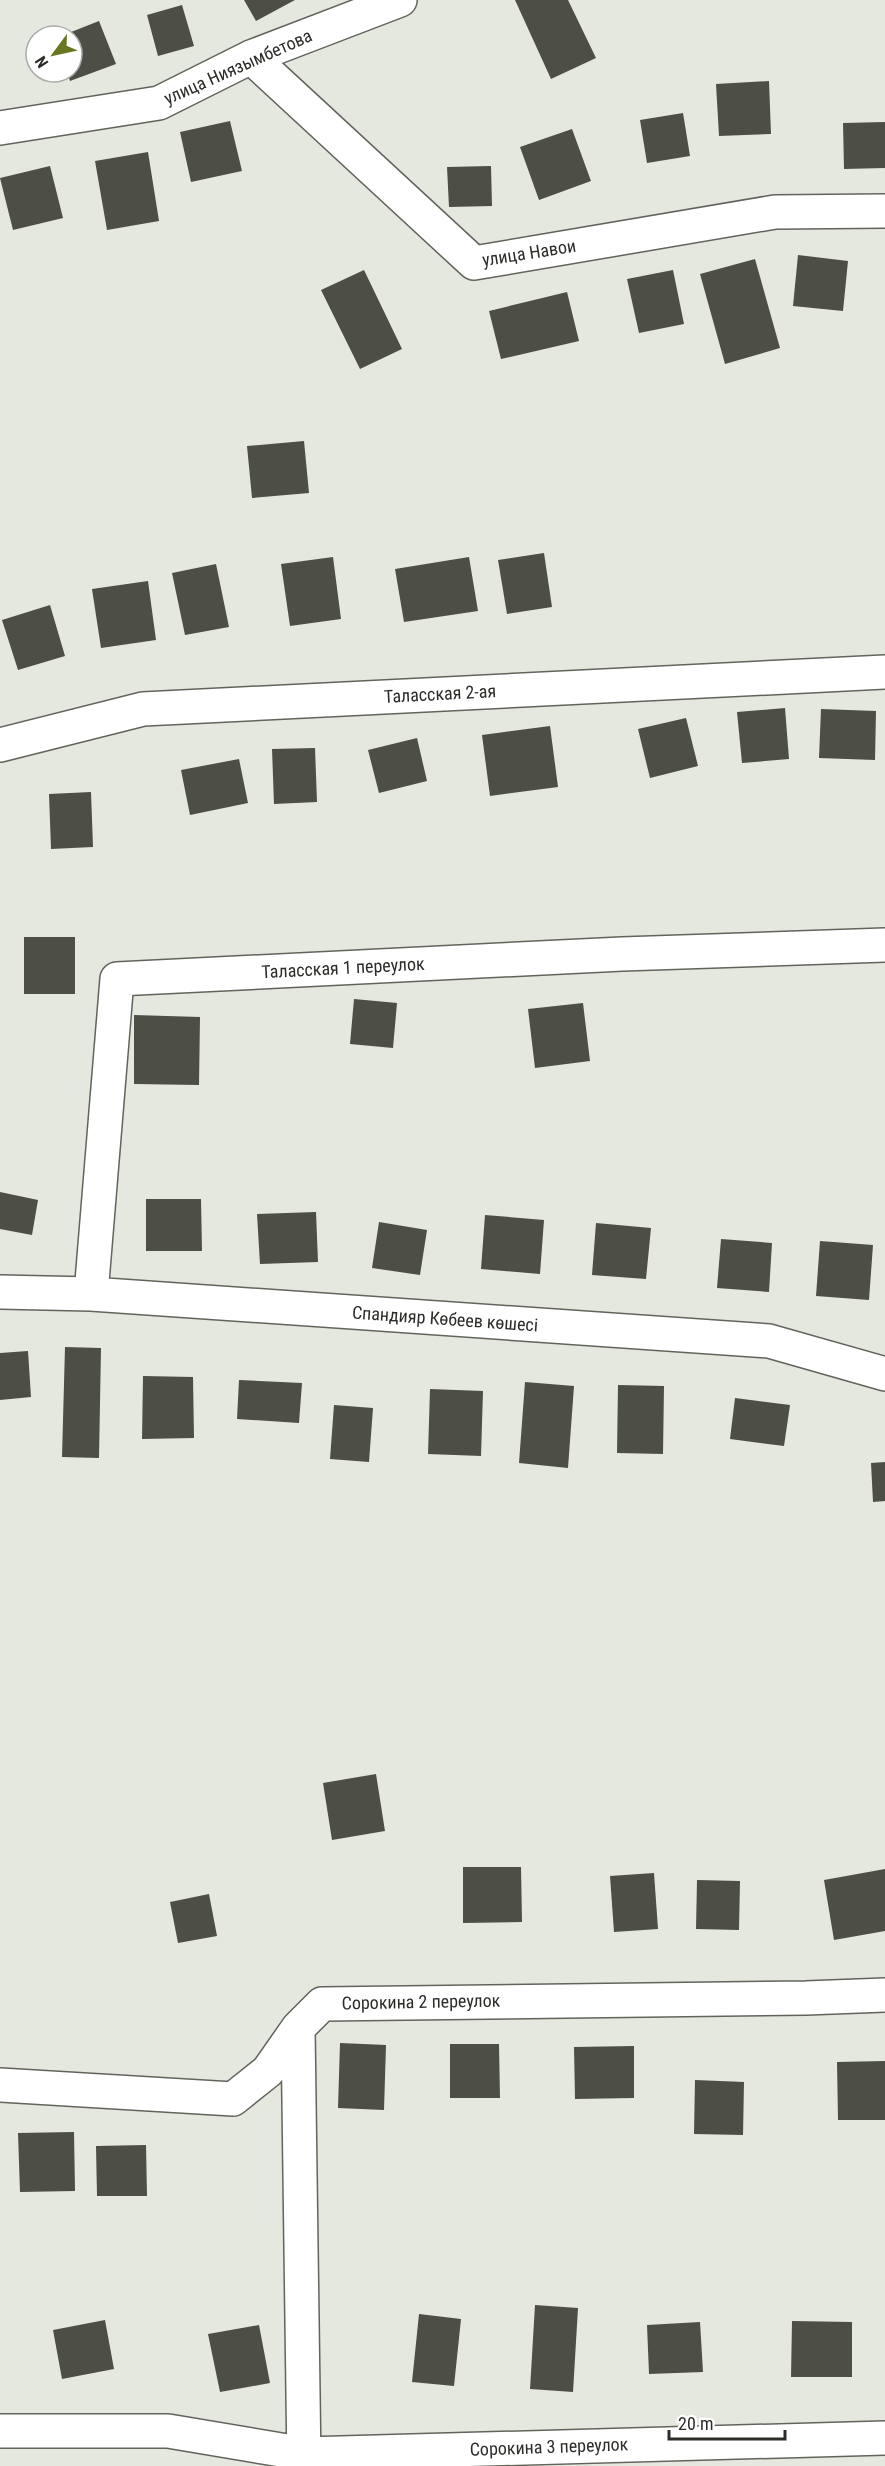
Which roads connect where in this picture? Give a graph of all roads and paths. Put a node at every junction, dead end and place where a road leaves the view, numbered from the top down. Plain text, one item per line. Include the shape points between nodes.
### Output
1 (400, 0) edge
2 (251, 57) junction
3 (0, 128) edge
4 (885, 211) edge
5 (885, 672) edge
6 (0, 745) edge
7 (885, 945) edge
8 (0, 1292) edge
9 (91, 1294) junction
10 (885, 1374) edge
11 (885, 1995) edge
12 (298, 2028) junction
13 (0, 2085) edge
14 (0, 2431) edge
15 (885, 2438) edge
16 (304, 2460) edge

1 - 2 street, улица Ниязымбетова
2 - 3 street, улица Ниязымбетова via 159,103
2 - 4 street, улица Навои via 474,263 775,212
5 - 6 street, Таласская 2-ая via 143,709
7 - 9 street, Таласская 1 переулок via 117,979
8 - 9 street, Спандияр Көбеев көшесі
9 - 10 street, Спандияр Көбеев көшесі via 769,1341
11 - 12 street, Сорокина 2 переулок via 322,2004
12 - 13 street, Сорокина 2 переулок via 268,2070 233,2099
12 - 16 street
14 - 16 street, Сорокина 3 переулок via 168,2430
15 - 16 street, Сорокина 3 переулок

